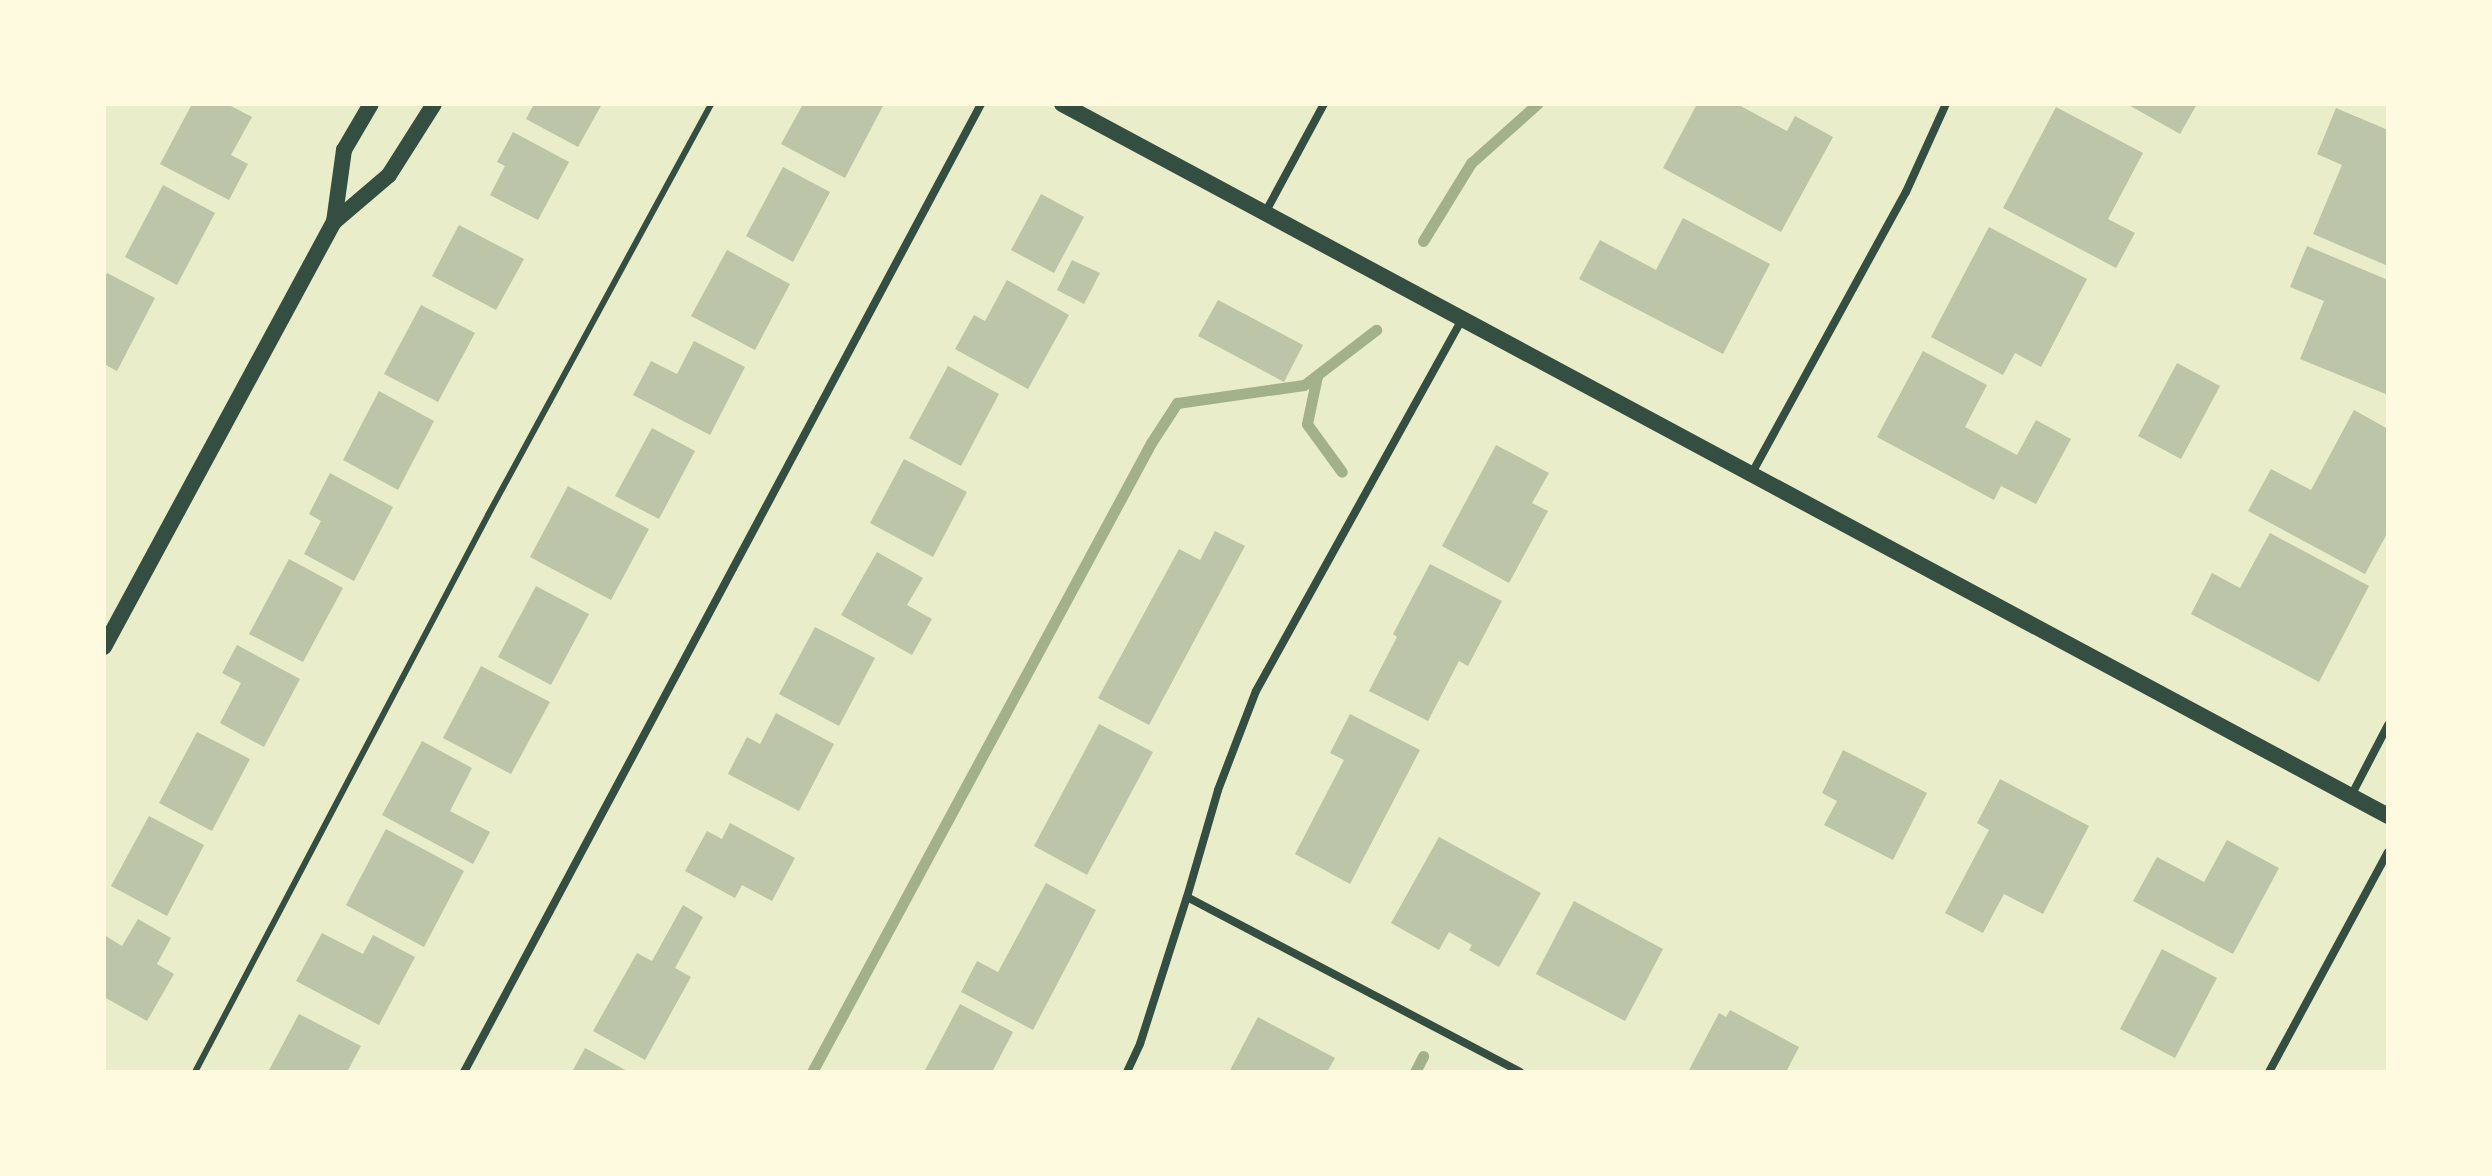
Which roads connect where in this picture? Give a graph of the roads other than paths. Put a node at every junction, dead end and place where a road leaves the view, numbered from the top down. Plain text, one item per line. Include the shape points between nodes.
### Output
1 (371, 104) edge
2 (434, 104) edge
3 (711, 104) edge
4 (981, 104) edge
5 (1062, 104) edge
6 (1324, 104) edge
7 (1946, 104) edge
8 (1265, 213) junction
9 (334, 222) junction
10 (1463, 319) junction
11 (1752, 473) junction
12 (104, 647) edge
13 (2388, 725) edge
14 (2351, 796) junction
15 (2388, 816) edge
16 (2388, 852) edge
17 (1187, 897) junction
18 (195, 1072) edge
19 (464, 1072) edge
20 (1127, 1072) edge
21 (1520, 1072) edge
22 (2269, 1072) edge

1 - 9 main road via 344,150
2 - 9 main road via 389,175
3 - 18 lane
4 - 19 street
5 - 8 main road
6 - 8 street
7 - 11 street via 1906,192
8 - 10 main road
9 - 12 main road
10 - 11 main road
10 - 17 street via 1256,691 1218,790
11 - 14 main road
13 - 14 street
14 - 15 main road
16 - 22 street
17 - 20 street
17 - 21 street

